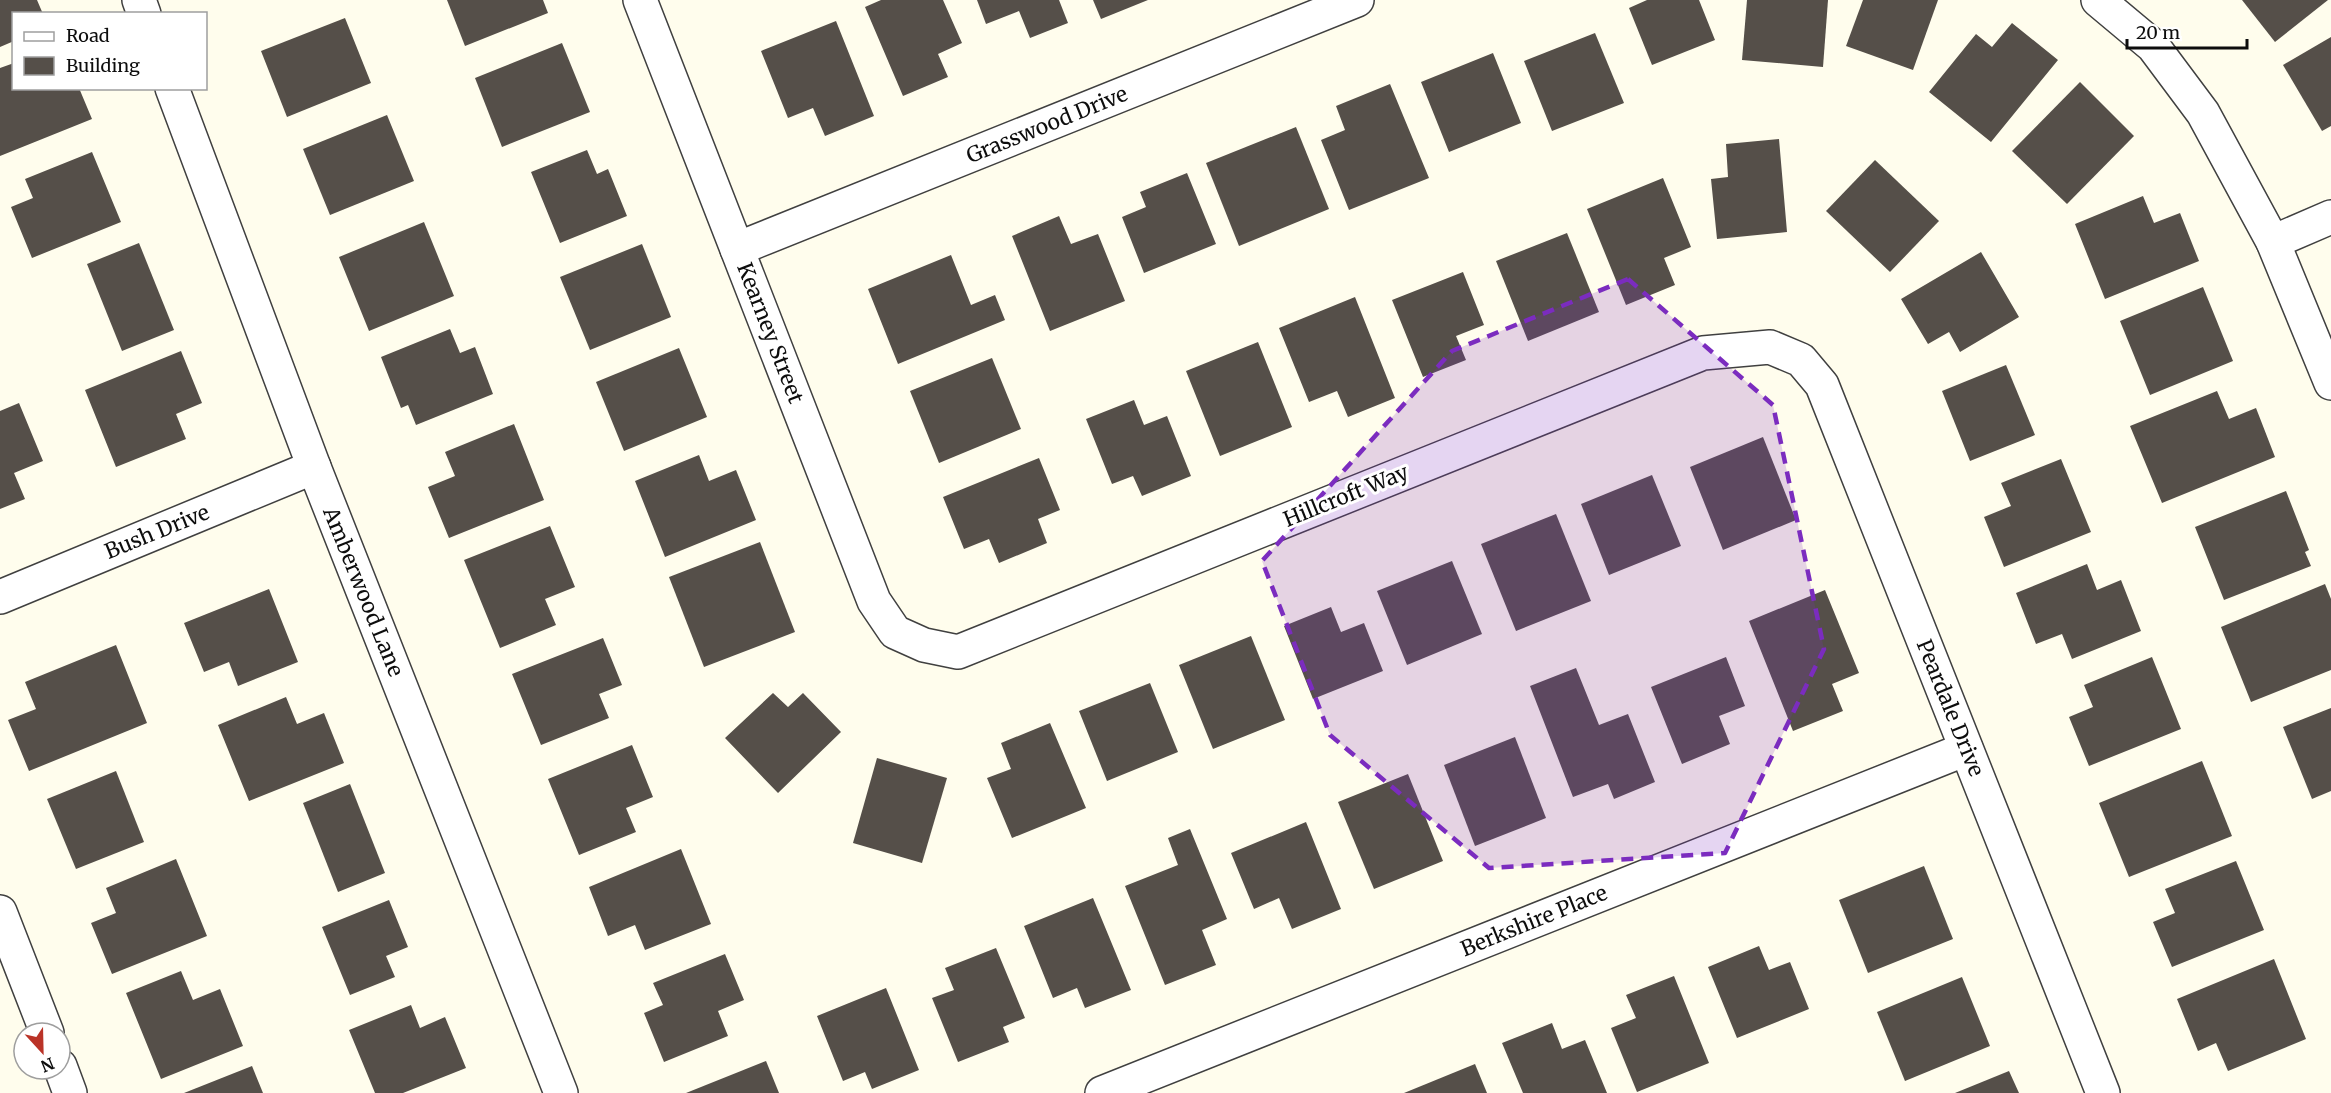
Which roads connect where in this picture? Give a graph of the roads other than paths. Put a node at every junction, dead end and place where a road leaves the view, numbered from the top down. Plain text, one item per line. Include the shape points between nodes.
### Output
1 (640, 0) edge
2 (1356, 0) edge
3 (2098, 0) edge
4 (173, 90) edge
5 (2331, 217) edge
6 (2273, 242) junction
7 (737, 249) junction
8 (1770, 347) joint
9 (2331, 383) edge
10 (314, 467) junction
11 (0, 597) edge
12 (924, 645) joint
13 (1966, 749) junction
14 (0, 912) edge
15 (42, 1021) edge
16 (561, 1093) edge
17 (1102, 1093) edge
18 (2103, 1093) edge

1 - 7 street, Kearney Street
2 - 7 street, Grasswood Drive
3 - 6 street via 2153,46 2203,113
4 - 10 street, Amberwood Lane
5 - 6 street
6 - 9 street
7 - 12 street, Kearney Street via 874,601 895,632
8 - 12 street, Hillcroft Way via 1703,353 958,652
8 - 13 street, Peardale Drive via 1801,360 1822,385
10 - 11 street, Bush Drive
10 - 16 street, Amberwood Lane
13 - 17 street, Berkshire Place
13 - 18 street, Peardale Drive
14 - 15 street

